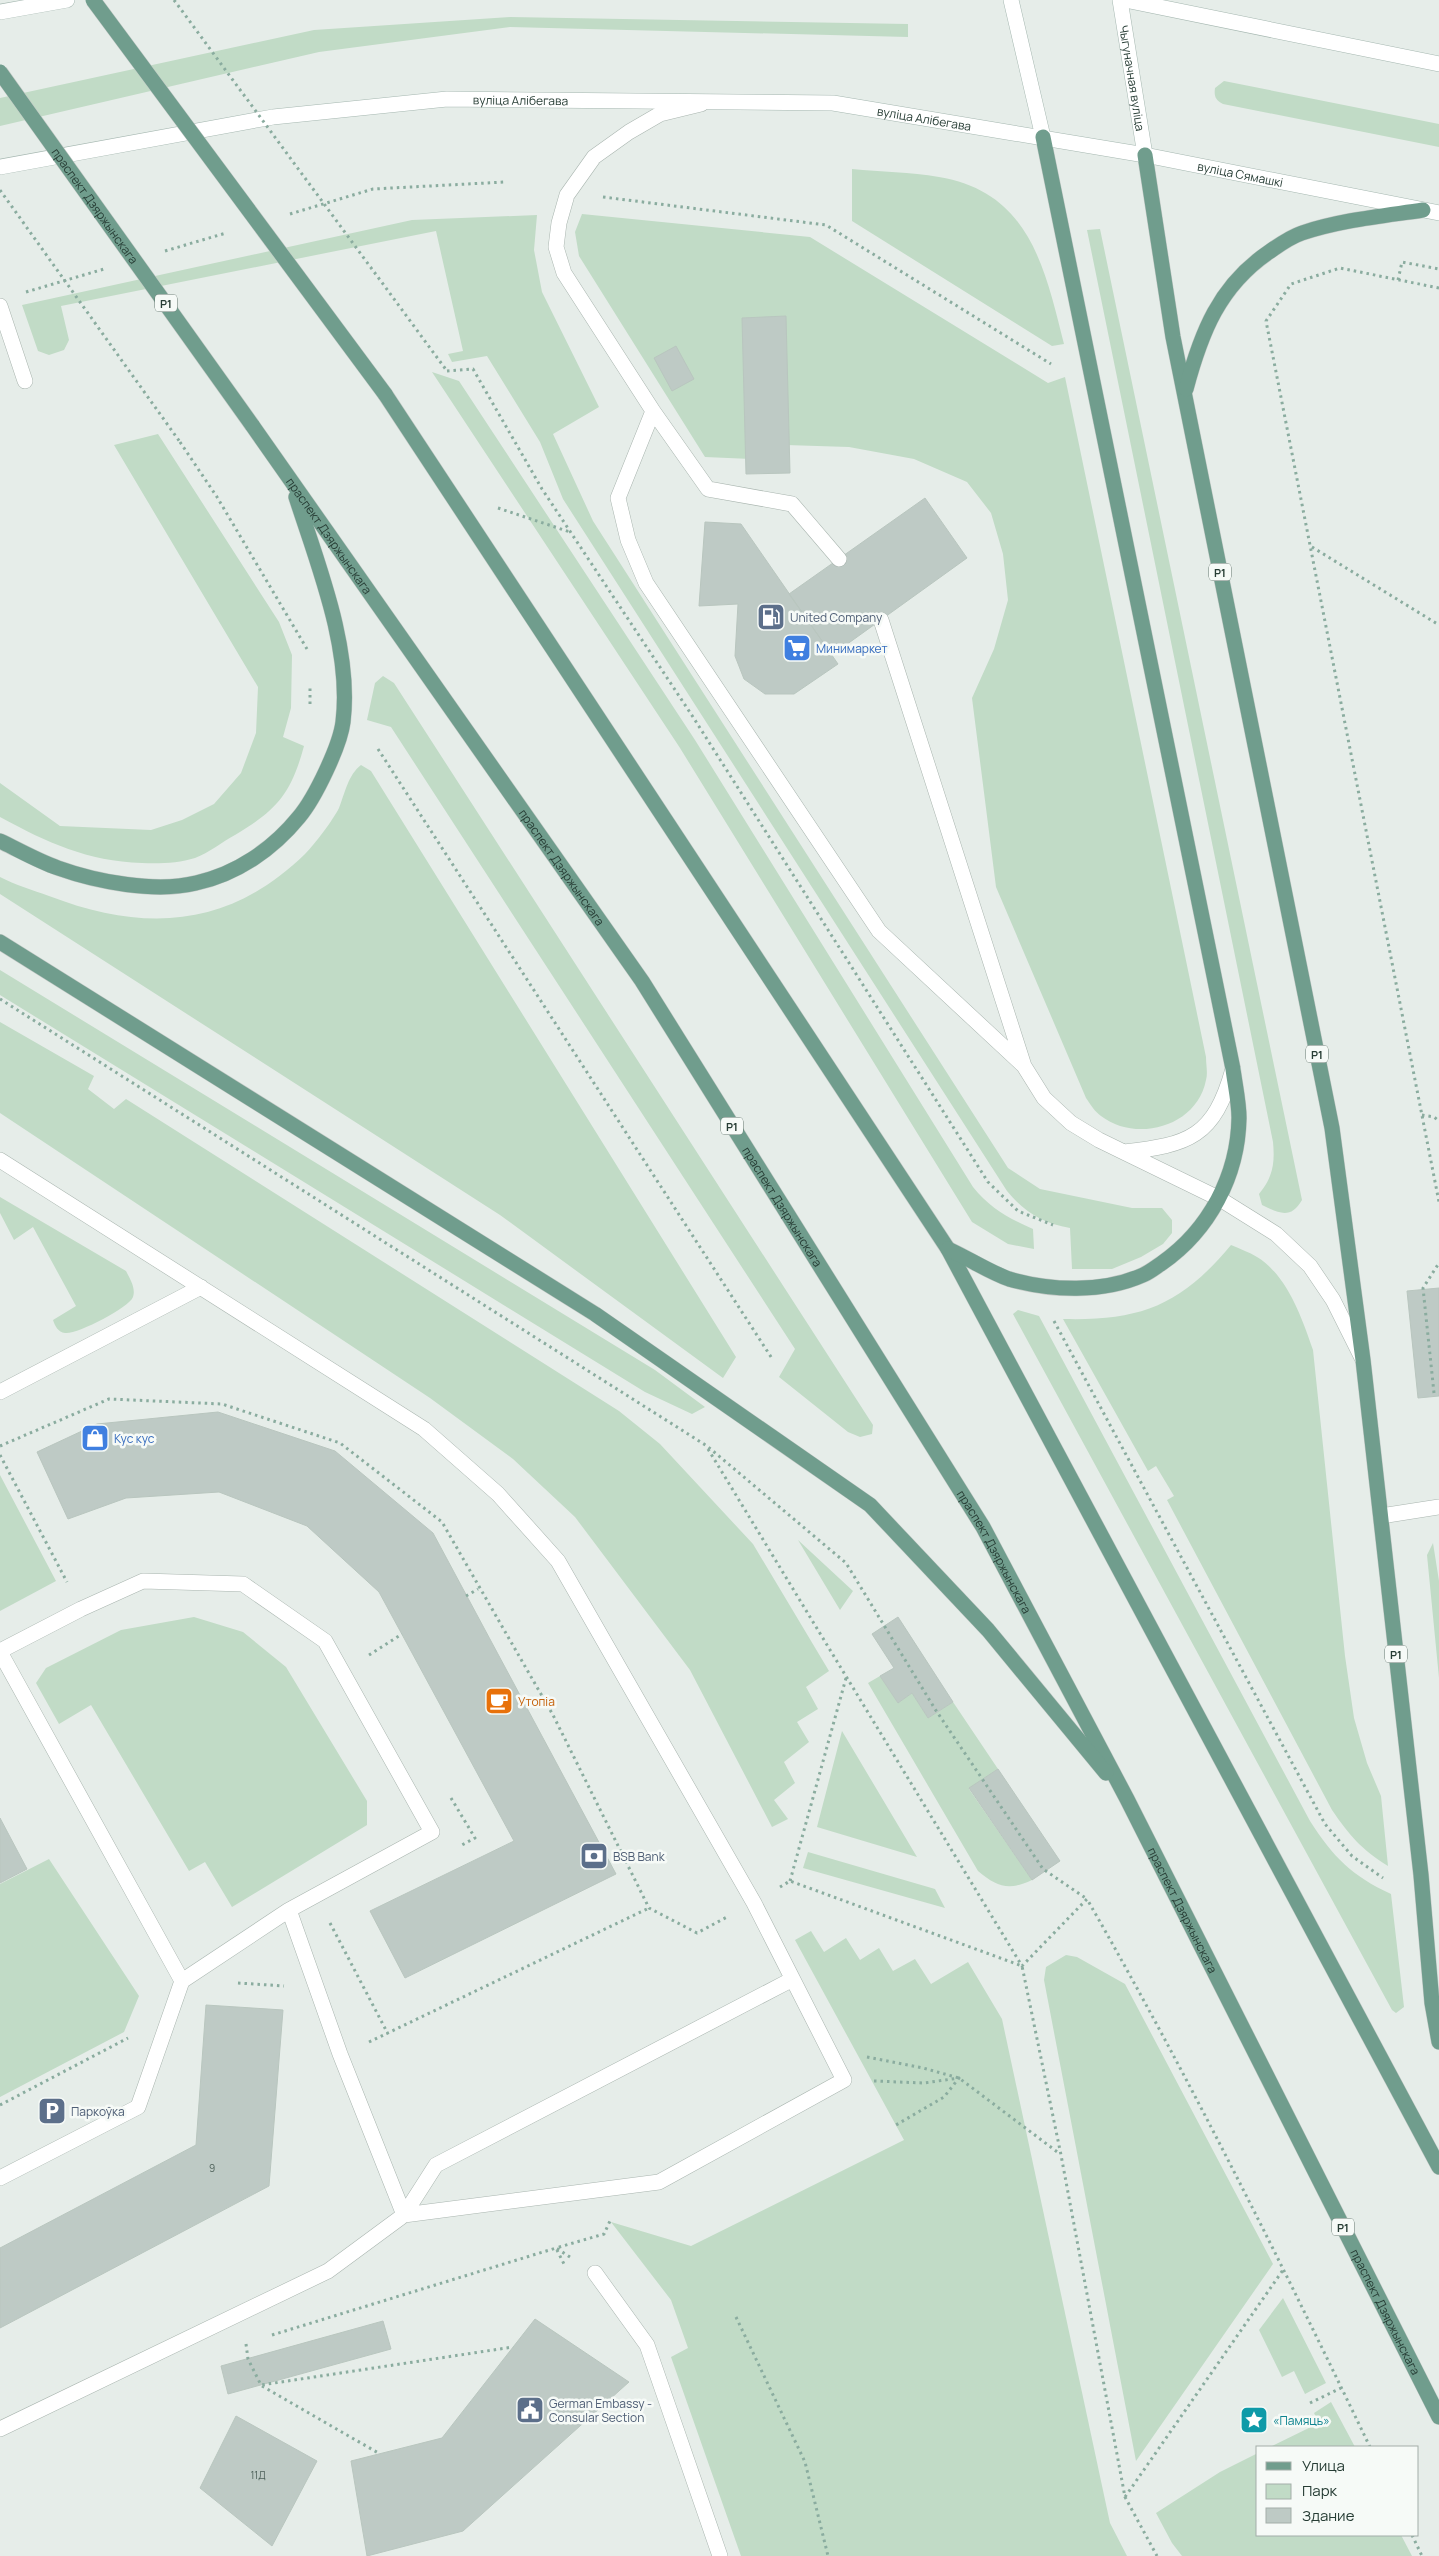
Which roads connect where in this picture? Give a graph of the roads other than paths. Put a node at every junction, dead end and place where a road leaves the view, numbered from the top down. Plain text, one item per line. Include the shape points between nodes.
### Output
1 (67, 0) edge
2 (93, 0) edge
3 (1011, 0) edge
4 (1120, 0) edge
5 (1126, 0) edge
6 (0, 12) edge
7 (1439, 64) edge
8 (0, 72) edge
9 (712, 101) junction
10 (1043, 137) junction
11 (1145, 155) junction
12 (0, 167) edge
13 (1422, 210) junction
14 (1439, 213) edge
15 (0, 306) edge
16 (25, 381) dead end
17 (1185, 393) junction
18 (652, 411) junction
19 (291, 482) junction
20 (840, 559) dead end
21 (881, 620) dead end
22 (0, 841) edge
23 (0, 942) edge
24 (1024, 1066) junction
25 (1233, 1070) junction
26 (1124, 1152) junction
27 (0, 1160) edge
28 (1220, 1199) junction
29 (948, 1249) junction
30 (201, 1287) junction
31 (1363, 1360) junction
32 (0, 1392) edge
33 (1439, 1507) edge
34 (1381, 1516) junction
35 (0, 1651) edge
36 (1127, 1799) junction
37 (289, 1910) junction
38 (791, 1980) junction
39 (182, 1982) junction
40 (1439, 2042) edge
41 (1439, 2167) edge
42 (0, 2178) edge
43 (404, 2215) junction
44 (595, 2273) road end
45 (1439, 2416) edge
46 (0, 2429) edge
47 (720, 2556) edge

1 - 6 main road
2 - 29 main road, bridge via 385,394
3 - 10 main road
4 - 11 main road, Чыгуначная вуліца / Р1
5 - 7 main road
8 - 19 main road, праспект Дзяржынскага / Р1, bridge
9 - 10 main road, вуліца Алібегава via 833,103
9 - 12 main road, вуліца Алібегава via 447,99 273,117
9 - 18 main road via 660,114 594,157 567,195 559,223 556,247 564,273
10 - 11 main road, вуліца Сямашкі
10 - 25 main road
11 - 13 main road, вуліца Сямашкі
11 - 17 main road, Р1 via 1173,337
13 - 14 main road, вуліца Сямашкі
13 - 17 main road via 1361,219 1301,233 1252,263 1220,300 1203,331
15 - 16 main road
17 - 31 main road, Р1 via 1332,1128
18 - 20 main road via 708,489 792,504
18 - 24 main road via 618,498 628,540 646,583 879,931
19 - 22 main road via 332,608 343,673 343,722 311,803 282,838 242,866 196,884 150,886 112,881 58,868
19 - 36 main road, праспект Дзяржынскага / Р1 via 642,981 983,1527
21 - 24 main road
23 - 36 main road via 594,1314 870,1505 988,1630
24 - 26 main road via 1044,1098 1071,1123
25 - 26 main road via 1226,1096 1211,1119 1191,1138 1166,1147
25 - 28 main road via 1239,1118 1234,1157
26 - 28 main road
27 - 30 main road
28 - 29 main road via 1200,1230 1180,1250 1144,1275 1104,1287 1054,1287 1008,1278
28 - 31 main road via 1276,1234 1310,1266 1333,1300
29 - 41 main road
30 - 32 main road
30 - 38 main road via 424,1429 498,1494 558,1561 754,1903
31 - 34 main road, Р1
33 - 34 main road
34 - 40 main road, Р1 via 1432,2002
35 - 37 main road via 143,1581 243,1584 325,1641 432,1832
35 - 39 main road
36 - 45 main road, праспект Дзяржынскага / Р1
37 - 39 main road
37 - 43 main road via 340,2054
38 - 43 main road via 436,2165
38 - 43 main road via 844,2080 659,2182
39 - 42 main road via 138,2107
43 - 46 main road via 328,2271
44 - 47 main road via 647,2345

